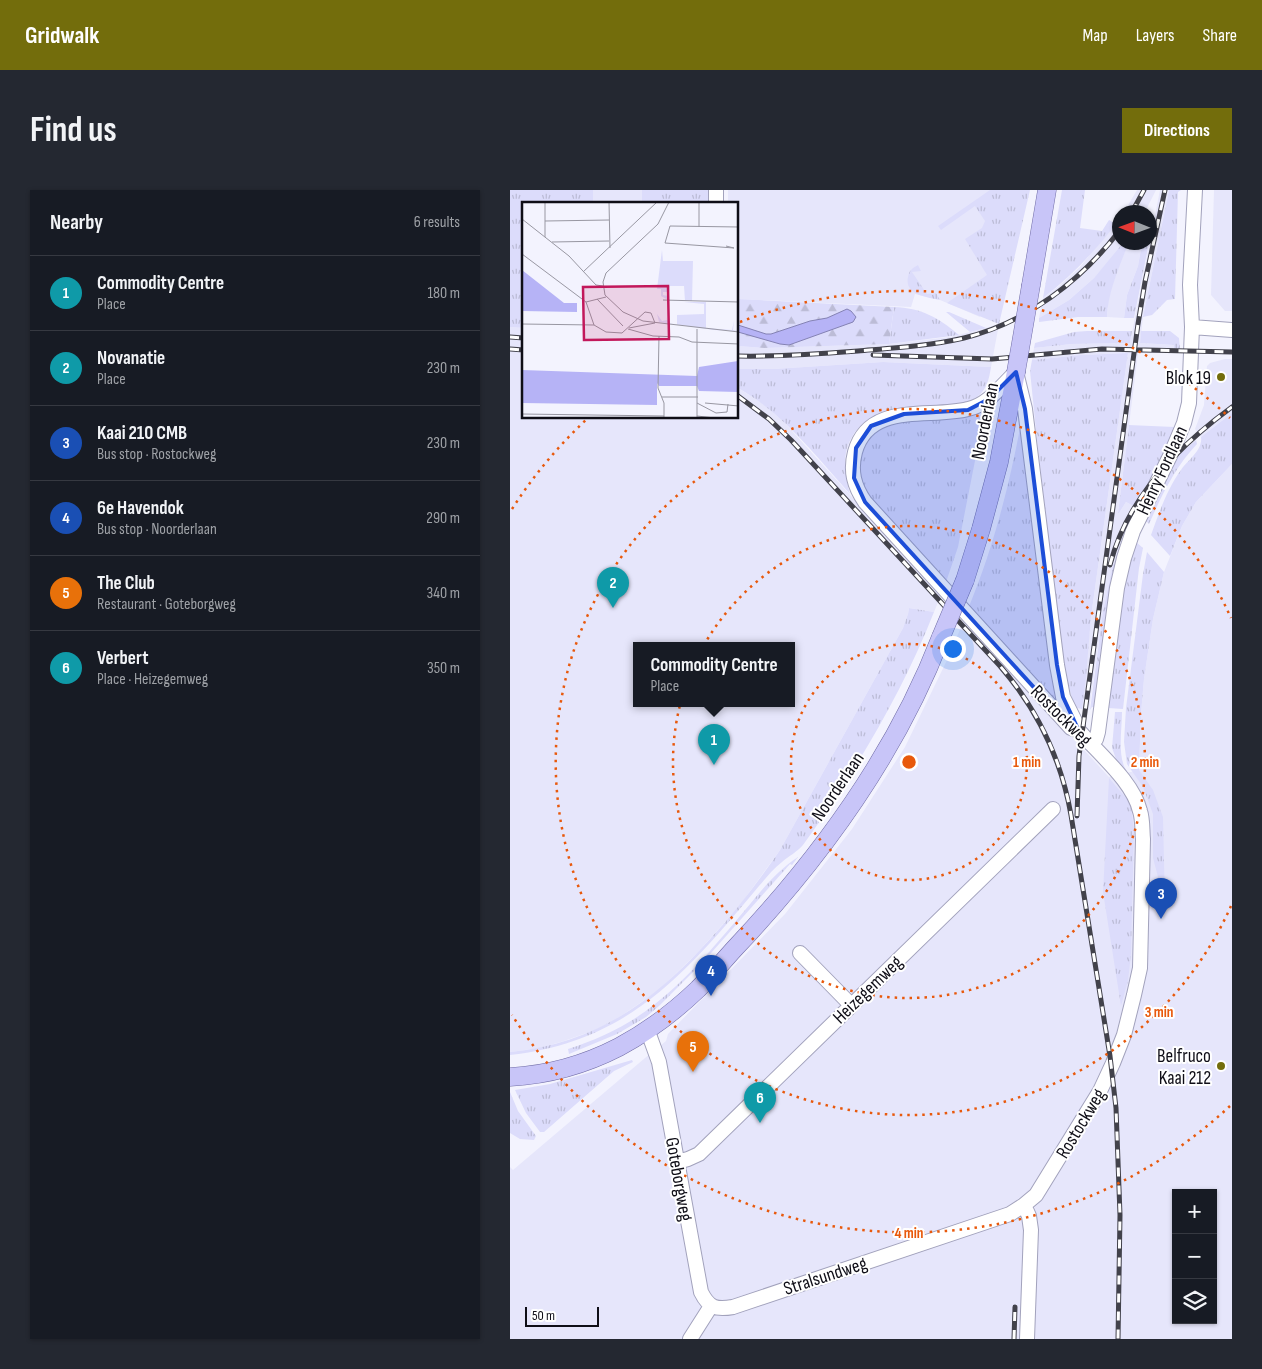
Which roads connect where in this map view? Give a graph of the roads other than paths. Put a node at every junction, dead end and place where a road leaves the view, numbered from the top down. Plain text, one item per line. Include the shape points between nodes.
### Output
1 (1047, 190) edge
2 (1195, 190) edge
3 (1192, 327) junction
4 (1232, 330) edge
5 (1016, 372) junction
6 (1079, 731) junction
7 (1091, 744) junction
8 (1053, 809) dead end
9 (800, 953) dead end
10 (851, 1005) junction
11 (648, 1029) junction
12 (510, 1077) edge
13 (677, 1162) junction
14 (1024, 1205) junction
15 (711, 1306) junction
16 (690, 1339) edge
17 (1027, 1339) edge

1 - 5 main road, Noorderlaan, bridge
2 - 3 street, Henry Fordlaan via 1190,285
3 - 4 street
3 - 7 street, Henry Fordlaan via 1186,416 1133,531 1124,558 1098,732
5 - 6 street, Noorderlaan via 1025,409 1057,665 1063,698
5 - 6 street, Rostockweg via 989,399 968,410 904,414 886,418 872,426 856,448 852,462 854,478 865,502 1072,728
5 - 11 main road, Noorderlaan, bridge via 999,462 965,580 890,745 855,801 775,906 698,988
6 - 7 street, Rostockweg
7 - 14 street, Rostockweg via 1128,786 1140,810 1143,859 1140,968 1124,1035 1105,1082 1036,1195
8 - 10 street, Heizegemweg
9 - 10 street
10 - 13 street, Heizegemweg via 699,1154
11 - 12 main road, Noorderlaan via 584,1062
11 - 13 street, Goteborgweg via 658,1062
13 - 15 street, Goteborgweg via 701,1292
14 - 15 street, Stralsundweg via 994,1220 733,1307 721,1309
14 - 17 street via 1031,1230
15 - 16 street

